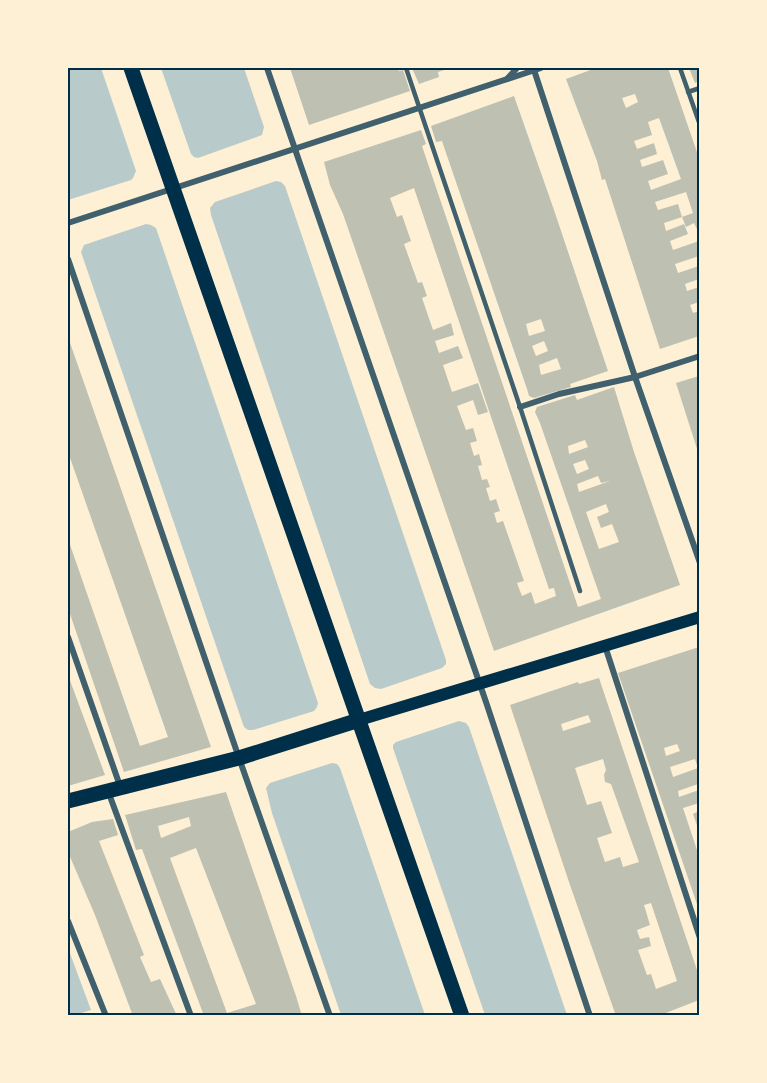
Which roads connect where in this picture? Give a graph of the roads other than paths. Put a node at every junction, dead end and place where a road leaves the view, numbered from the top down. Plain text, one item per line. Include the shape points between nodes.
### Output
1 (131, 68) edge
2 (267, 68) edge
3 (406, 68) edge
4 (517, 68) edge
5 (680, 68) edge
6 (538, 69) edge
7 (506, 80) junction
8 (699, 88) edge
9 (688, 92) junction
10 (420, 108) junction
11 (699, 126) edge
12 (296, 149) junction
13 (173, 189) junction
14 (68, 224) edge
15 (68, 259) edge
16 (699, 356) edge
17 (635, 377) junction
18 (520, 407) junction
19 (699, 563) edge
20 (580, 591) dead end
21 (699, 617) edge
22 (68, 637) edge
23 (605, 646) junction
24 (480, 684) junction
25 (358, 720) junction
26 (239, 758) junction
27 (114, 788) junction
28 (68, 801) edge
29 (68, 921) edge
30 (699, 939) edge
31 (106, 1016) edge
32 (191, 1016) edge
33 (330, 1016) edge
34 (462, 1016) edge
35 (590, 1016) edge

1 - 13 main road
2 - 12 street
3 - 10 lane
4 - 7 street
5 - 9 lane
6 - 7 street
6 - 17 street
7 - 10 street
8 - 9 lane
9 - 11 lane
10 - 12 street
10 - 18 lane
12 - 13 street
12 - 24 street
13 - 14 street
13 - 25 main road
15 - 26 street
16 - 17 street
17 - 18 street
17 - 19 street
18 - 20 lane
21 - 23 main road
22 - 27 street
23 - 24 main road
23 - 30 street
24 - 25 main road
24 - 35 street
25 - 26 main road
25 - 34 main road
26 - 27 main road
26 - 33 street
27 - 28 main road
27 - 32 street
29 - 31 street

